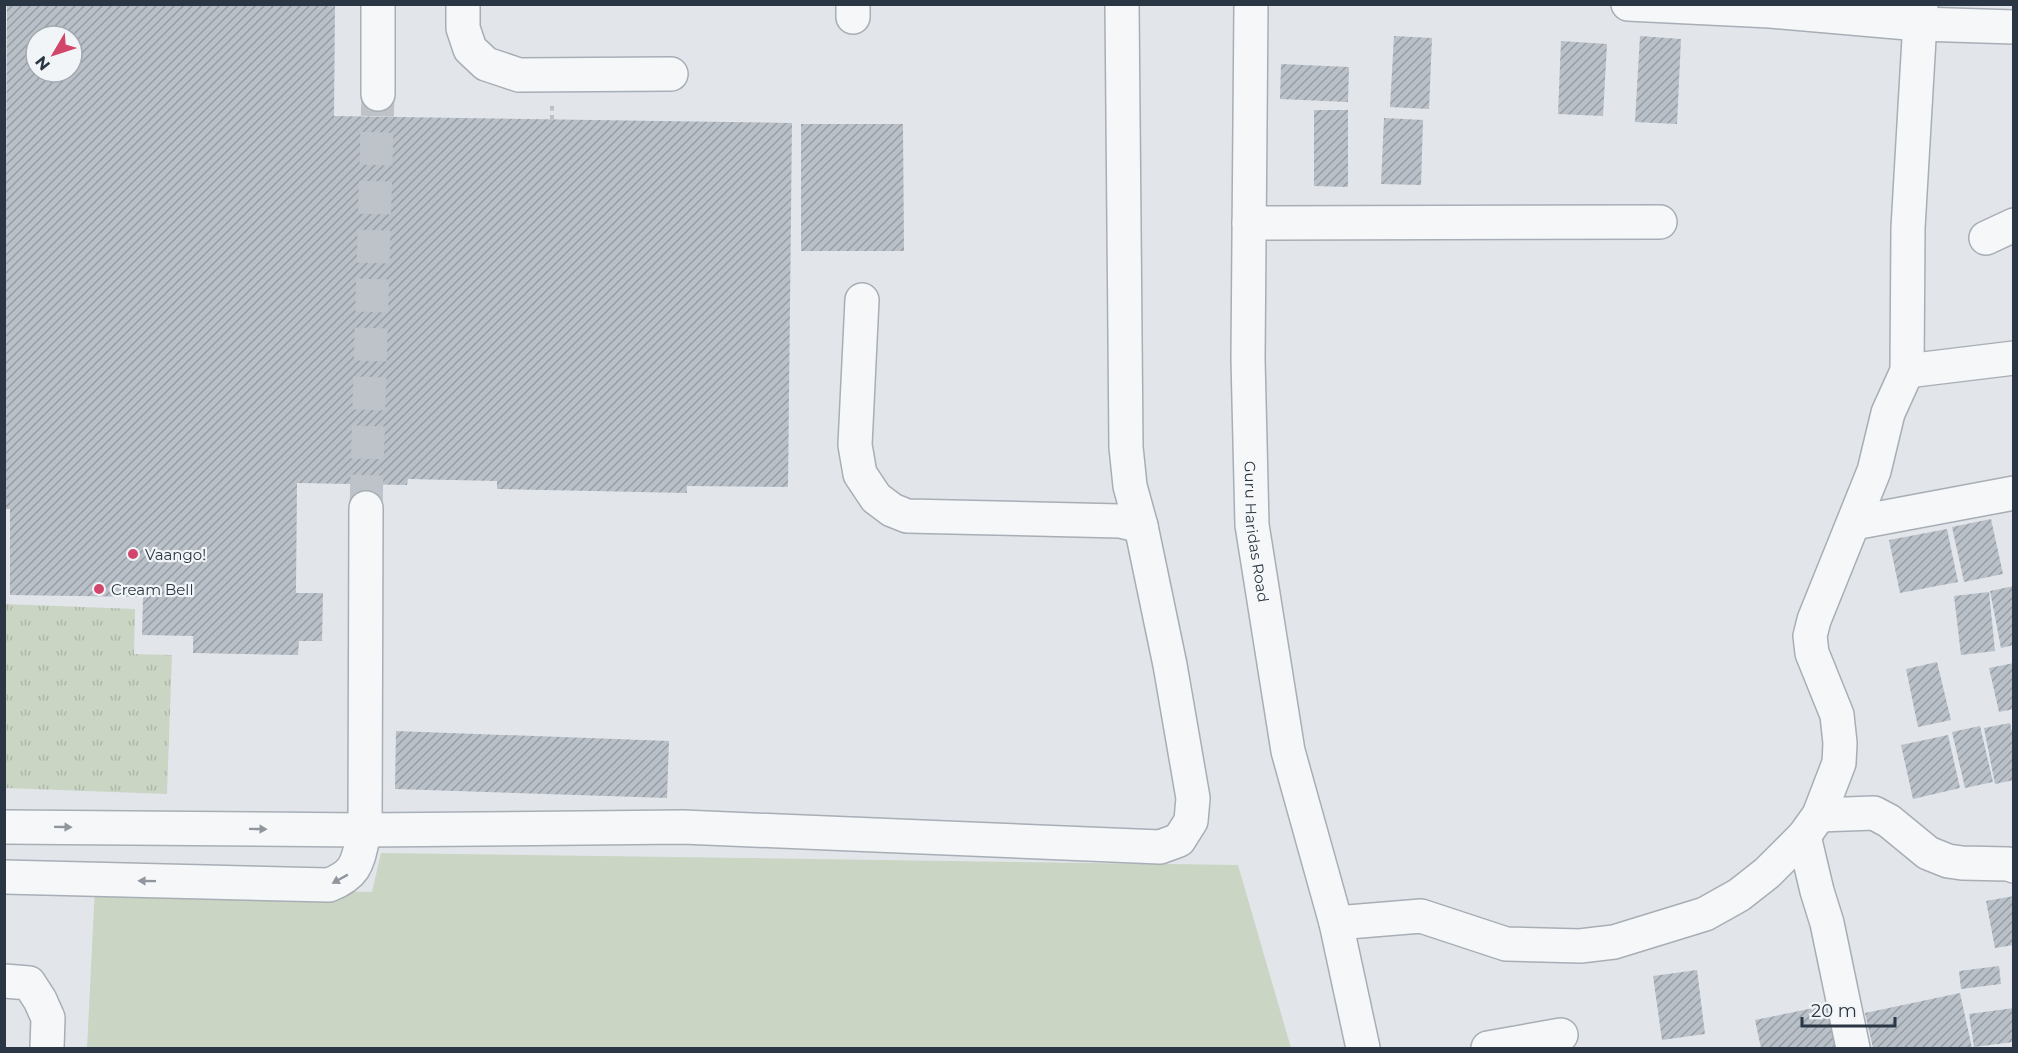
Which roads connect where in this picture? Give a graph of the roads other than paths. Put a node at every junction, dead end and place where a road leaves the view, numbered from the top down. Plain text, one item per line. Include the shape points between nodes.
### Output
1 (378, 4) edge
2 (463, 4) edge
3 (1122, 4) edge
4 (1251, 4) edge
5 (1628, 4) edge
6 (1770, 8) edge
7 (1920, 14) edge
8 (2013, 27) edge
9 (671, 75) dead end
10 (378, 94) tunnel mouth
11 (1660, 222) dead end
12 (1249, 223) junction
13 (862, 300) dead end
14 (2013, 358) edge
15 (1907, 371) junction
16 (2013, 493) edge
17 (366, 508) tunnel mouth
18 (1854, 523) junction
19 (1141, 526) junction
20 (1811, 825) junction
21 (4, 827) edge
22 (365, 830) junction
23 (2013, 867) edge
24 (4, 877) edge
25 (1336, 923) junction
26 (4, 981) edge
27 (1561, 1035) dead end
28 (47, 1048) edge
29 (1363, 1048) edge
30 (1488, 1048) edge
31 (1853, 1048) edge

1 - 10 street
2 - 9 street via 463,28 470,49 486,64 519,75
3 - 19 street via 1126,447 1130,486
4 - 12 street, Guru Haridas Road
5 - 6 street
6 - 7 street
7 - 8 street
7 - 15 street via 1908,228
11 - 12 street
12 - 25 street, Guru Haridas Road via 1252,525 1288,751
13 - 19 street via 855,445 860,474 876,498 907,516 1120,521
14 - 15 street
15 - 18 street via 1888,413 1874,471
16 - 18 street
17 - 22 street
18 - 20 street via 1809,636 1837,715 1840,743 1839,764
19 - 22 street via 1193,798 1191,821 1179,840 1160,847 683,827
20 - 23 street via 1874,813 1928,853 1948,861
20 - 25 street via 1767,873 1739,895 1705,914 1614,942 1580,946 1506,944 1420,916
20 - 31 street via 1817,891
21 -> 22 street
22 -> 24 street via 355,867 345,879 329,885
25 - 29 street, Guru Haridas Road
26 - 28 street via 29,983 40,1000 48,1018
27 - 30 street

